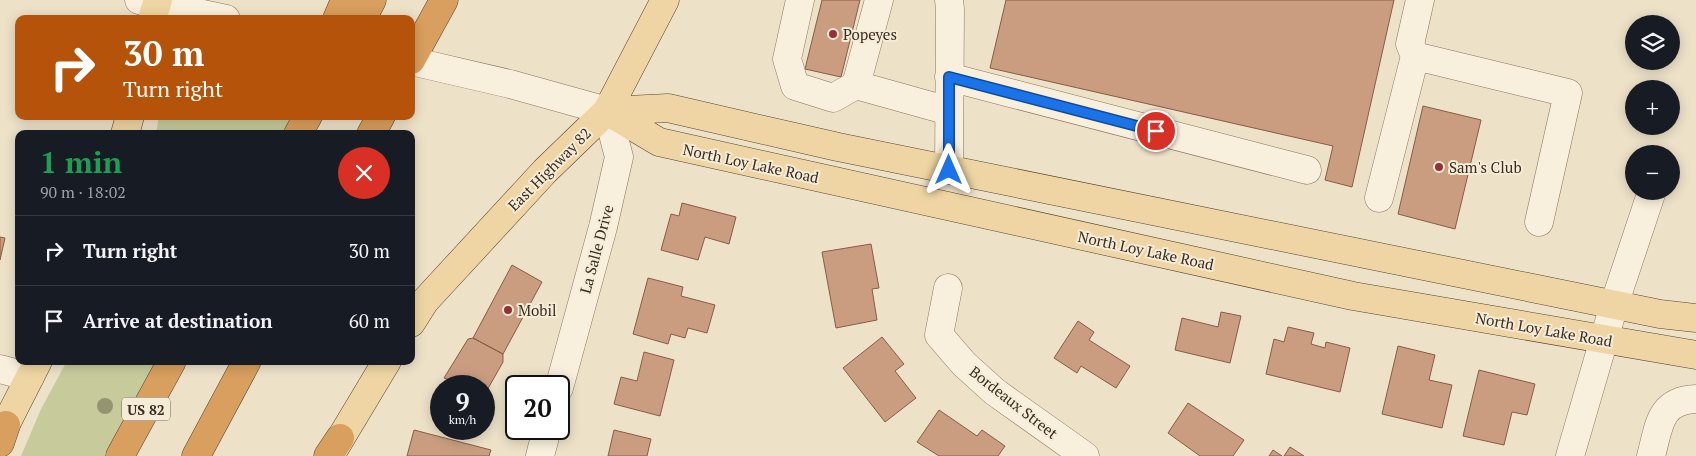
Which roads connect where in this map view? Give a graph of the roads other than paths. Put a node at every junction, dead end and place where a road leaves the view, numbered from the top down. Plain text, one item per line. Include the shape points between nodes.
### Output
1 (345, 0) edge
2 (372, 0) edge
3 (444, 0) edge
4 (666, 0) edge
5 (800, 0) edge
6 (879, 0) edge
7 (949, 0) edge
8 (1420, 0) edge
9 (151, 6) edge
10 (203, 15) edge
11 (339, 15) edge
12 (364, 15) edge
13 (415, 54) edge
14 (1416, 56) junction
15 (415, 62) edge
16 (949, 77) junction
17 (856, 85) junction
18 (949, 110) junction
19 (607, 111) junction
20 (949, 170) junction
21 (1307, 170) dead end
22 (1379, 198) dead end
23 (1649, 200) edge
24 (1539, 222) dead end
25 (948, 288) dead end
26 (1614, 304) junction
27 (415, 317) edge
28 (1696, 318) edge
29 (1604, 339) junction
30 (1696, 355) edge
31 (170, 365) edge
32 (245, 365) edge
33 (385, 365) edge
34 (0, 368) edge
35 (34, 369) edge
36 (563, 375) edge
37 (1696, 399) edge
38 (2, 435) edge
39 (544, 440) edge
40 (333, 450) edge
41 (120, 456) edge
42 (196, 456) edge
43 (540, 456) edge
44 (1085, 456) edge
45 (1570, 456) edge
46 (1651, 456) edge

1 - 11 highway
2 - 12 highway
3 - 13 highway
4 - 19 main road, East Highway 82
5 - 17 street via 787,59 795,86 833,98
6 - 17 street
7 - 16 street
8 - 14 street via 1410,44
9 - 10 street
14 - 22 street
14 - 24 street via 1568,93
15 - 19 street, North Loy Lake Road
16 - 18 street
16 - 21 street
17 - 18 street
18 - 20 street
19 - 20 main road, North Loy Lake Road via 668,108
19 - 27 main road, East Highway 82 via 538,178 425,301
19 - 29 main road, North Loy Lake Road via 658,142 1353,296
19 - 36 street, La Salle Drive via 619,156
20 - 26 main road, North Loy Lake Road
23 - 26 street
25 - 44 street, Bordeaux Street via 939,335 995,392
26 - 28 main road, North Loy Lake Road
26 - 29 street
29 - 30 main road, North Loy Lake Road
29 - 45 street
31 - 41 highway, US 82
32 - 42 highway
33 - 40 main road
34 - 35 street
35 - 38 main road
37 - 46 street via 1671,405 1662,417
39 - 43 street

